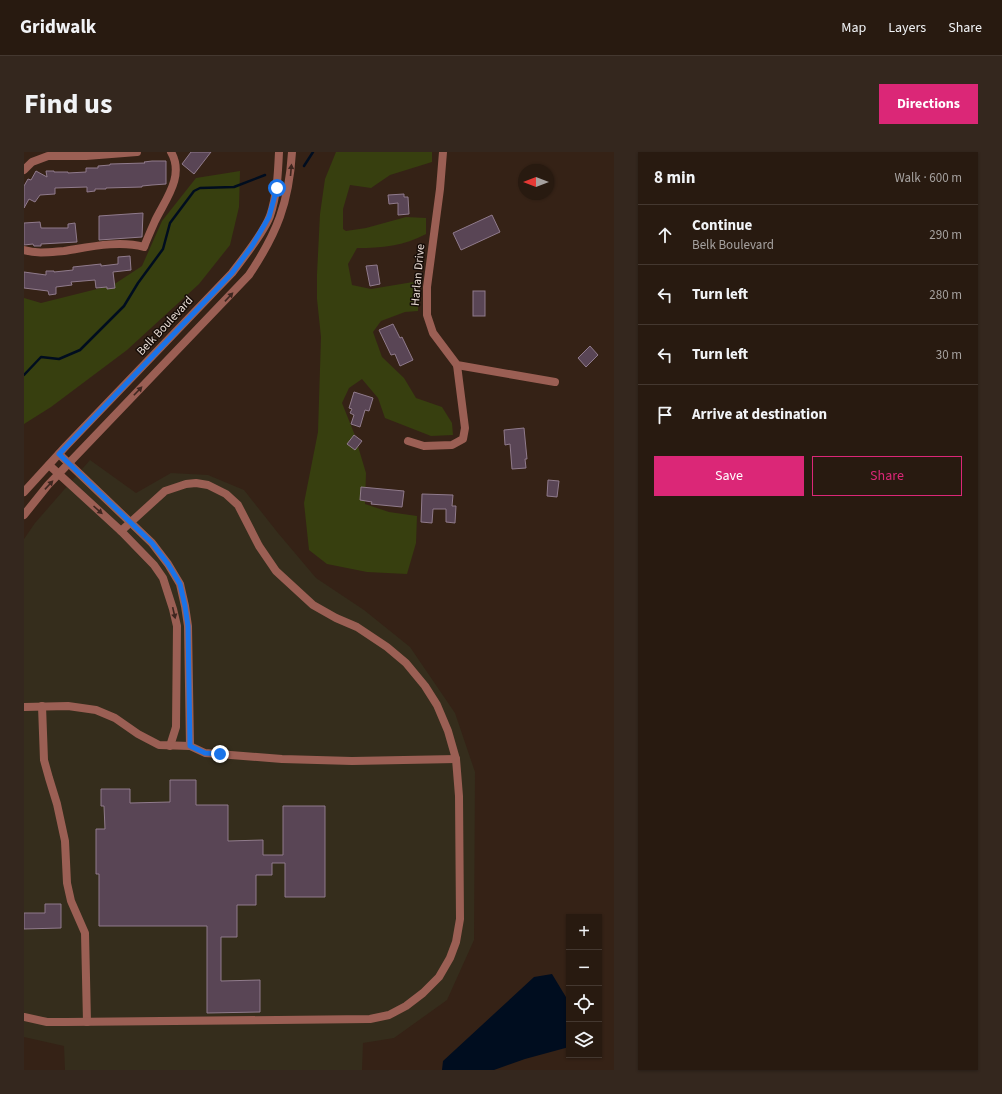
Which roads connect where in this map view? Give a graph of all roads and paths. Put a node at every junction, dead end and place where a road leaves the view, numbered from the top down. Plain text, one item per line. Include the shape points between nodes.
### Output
1 (136, 152) edge
2 (171, 152) edge
3 (279, 152) edge
4 (292, 152) edge
5 (443, 152) edge
6 (24, 170) edge
7 (24, 250) edge
8 (457, 365) junction
9 (555, 382) dead end
10 (408, 441) dead end
11 (59, 454) junction
12 (69, 463) junction
13 (49, 465) junction
14 (59, 474) junction
15 (24, 492) edge
16 (24, 515) edge
17 (131, 522) junction
18 (122, 531) junction
19 (42, 706) junction
20 (24, 707) edge
21 (170, 746) junction
22 (190, 746) junction
23 (456, 759) junction
24 (24, 1016) edge
25 (87, 1022) junction

1 - 6 street via 48,156 32,162
2 - 7 street via 177,171 173,188 144,247 123,244 33,253
3 - 11 street, Belk Boulevard via 277,188 269,217 252,246 232,273
12 -> 4 street, Belk Boulevard via 249,275 277,227 291,174
5 - 8 street, Harlan Drive via 427,287 427,315 433,333
8 - 9 street
8 - 10 street via 465,428 463,439 452,445 424,446
11 - 12 street
11 - 13 street, Belk Boulevard
12 - 14 street, Belk Boulevard
12 - 17 street
13 - 14 street
13 - 15 street, Belk Boulevard
16 -> 14 street, Belk Boulevard
14 -> 18 street
17 - 18 street
17 - 22 street via 152,543 180,584 188,626
17 - 23 street via 165,491 186,484 208,485 226,494 238,505 259,546 276,571 291,586 313,605 388,646 406,663 437,706
18 -> 21 street via 163,578 177,626 176,727
19 - 20 street
19 - 21 street via 96,710 115,718 150,741
19 - 25 street via 44,760 63,833 67,883 85,933
21 - 22 street
22 - 23 street via 205,753 282,759
23 - 25 street via 459,796 460,920 456,942 439,976 406,1006 389,1015 370,1019
24 - 25 street via 47,1022

